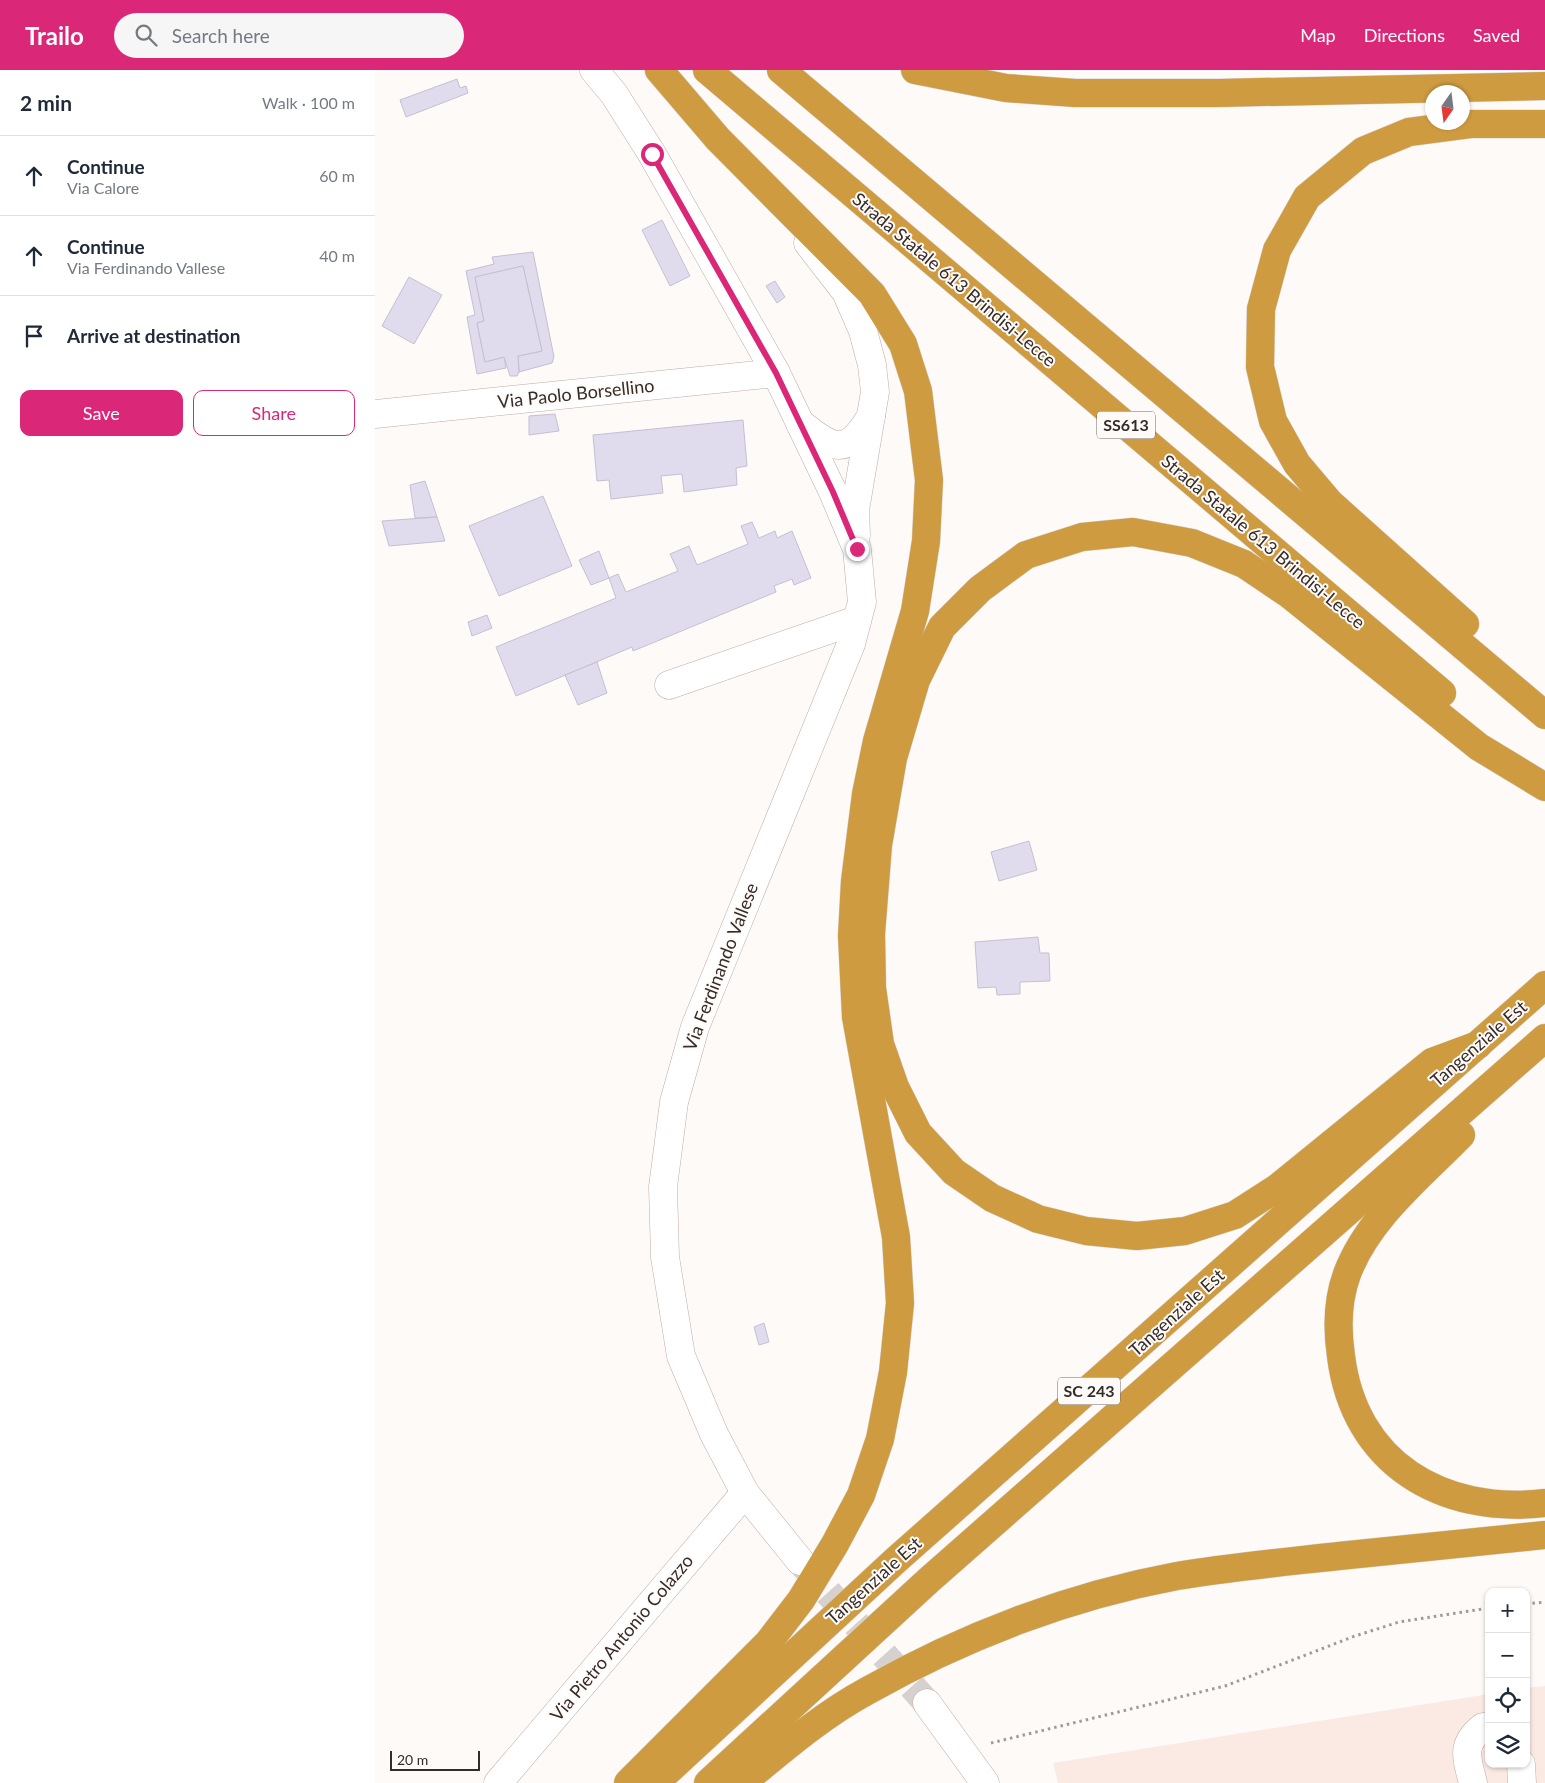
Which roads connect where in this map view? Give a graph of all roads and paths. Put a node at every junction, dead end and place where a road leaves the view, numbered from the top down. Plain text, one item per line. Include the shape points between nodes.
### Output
1 (594, 70) edge
2 (659, 70) edge
3 (707, 70) edge
4 (781, 70) edge
5 (915, 70) edge
6 (1545, 86) edge
7 (1545, 124) edge
8 (757, 179) junction
9 (776, 373) junction
10 (872, 413) junction
11 (375, 414) edge
12 (800, 424) junction
13 (857, 549) junction
14 (857, 620) junction
15 (669, 685) dead end
16 (1545, 695) edge
17 (1545, 715) edge
18 (1545, 781) edge
19 (1545, 786) edge
20 (1536, 994) edge
21 (1545, 1038) edge
22 (1478, 1044) junction
23 (1502, 1077) junction
24 (745, 1493) junction
25 (1545, 1503) edge
26 (1545, 1535) edge
27 (800, 1561) tunnel mouth
28 (1545, 1602) edge
29 (1530, 1604) edge
30 (1485, 1609) edge
31 (927, 1703) tunnel mouth
32 (1485, 1726) edge
33 (961, 1750) junction
34 (1521, 1768) edge
35 (498, 1783) edge
36 (628, 1783) edge
37 (655, 1783) edge
38 (708, 1783) edge
39 (742, 1783) edge
40 (985, 1783) edge
41 (1473, 1783) edge
42 (1522, 1783) edge

1 - 9 street, Via Ferdinando Vallese via 614,94 652,154
2 - 8 highway via 717,140
3 - 18 highway, Strada Statale 613 Brindisi-Lecce / SS613
4 - 17 highway, SS613
5 - 6 highway via 1006,88 1075,93
7 - 16 highway via 1470,124 1409,132 1363,152 1307,197 1277,250 1261,309 1261,367 1273,421 1297,464 1329,503
8 - 10 street via 847,292 863,331 872,365 875,392
8 - 36 highway via 872,294 903,344 918,391 924,435 929,480 926,541 915,611 865,794 852,936 856,1017 896,1237 900,1303 893,1372 880,1439 861,1495 835,1544 801,1600 768,1643
9 - 11 street, Via Paolo Borsellino
9 - 12 street, Via Ferdinando Vallese
10 - 12 street via 859,436 847,444 821,440
10 - 13 street via 855,510
12 - 13 street, Via Ferdinando Vallese
13 - 14 street, Via Ferdinando Vallese via 862,602
14 - 15 street
14 - 24 street, Via Ferdinando Vallese via 851,644 695,1027 674,1102 663,1187 665,1257 681,1356 713,1434
19 - 22 highway via 1479,747 1290,595 1244,564 1192,543 1133,532 1082,537 1026,555 980,589 942,628 916,680 893,758 878,845 871,934 872,988 880,1044 895,1087 918,1133 954,1172 992,1198 1038,1219 1086,1231 1137,1236 1185,1231 1218,1221 1235,1215 1277,1188 1432,1062
20 - 22 highway, Tangenziale Est / SC 243
21 - 23 highway, Tangenziale Est / SC 243
22 - 37 highway, Tangenziale Est / SC 243 via 896,1560
23 - 25 highway via 1493,1101 1365,1238 1347,1275 1337,1324 1343,1376 1360,1423 1390,1461 1433,1489 1476,1502 1522,1506
23 - 38 highway, Tangenziale Est / SC 243 via 929,1580
24 - 27 street, Via Ferdinando Vallese
24 - 35 street, Via Pietro Antonio Colazzo
26 - 39 highway via 1176,1576 1096,1596 1002,1626 866,1691 809,1728
28 - 29 path
30 - 33 path via 1399,1622 1225,1686
31 - 33 street
32 - 41 street via 1472,1735 1465,1751
33 - 40 street
34 - 42 street

